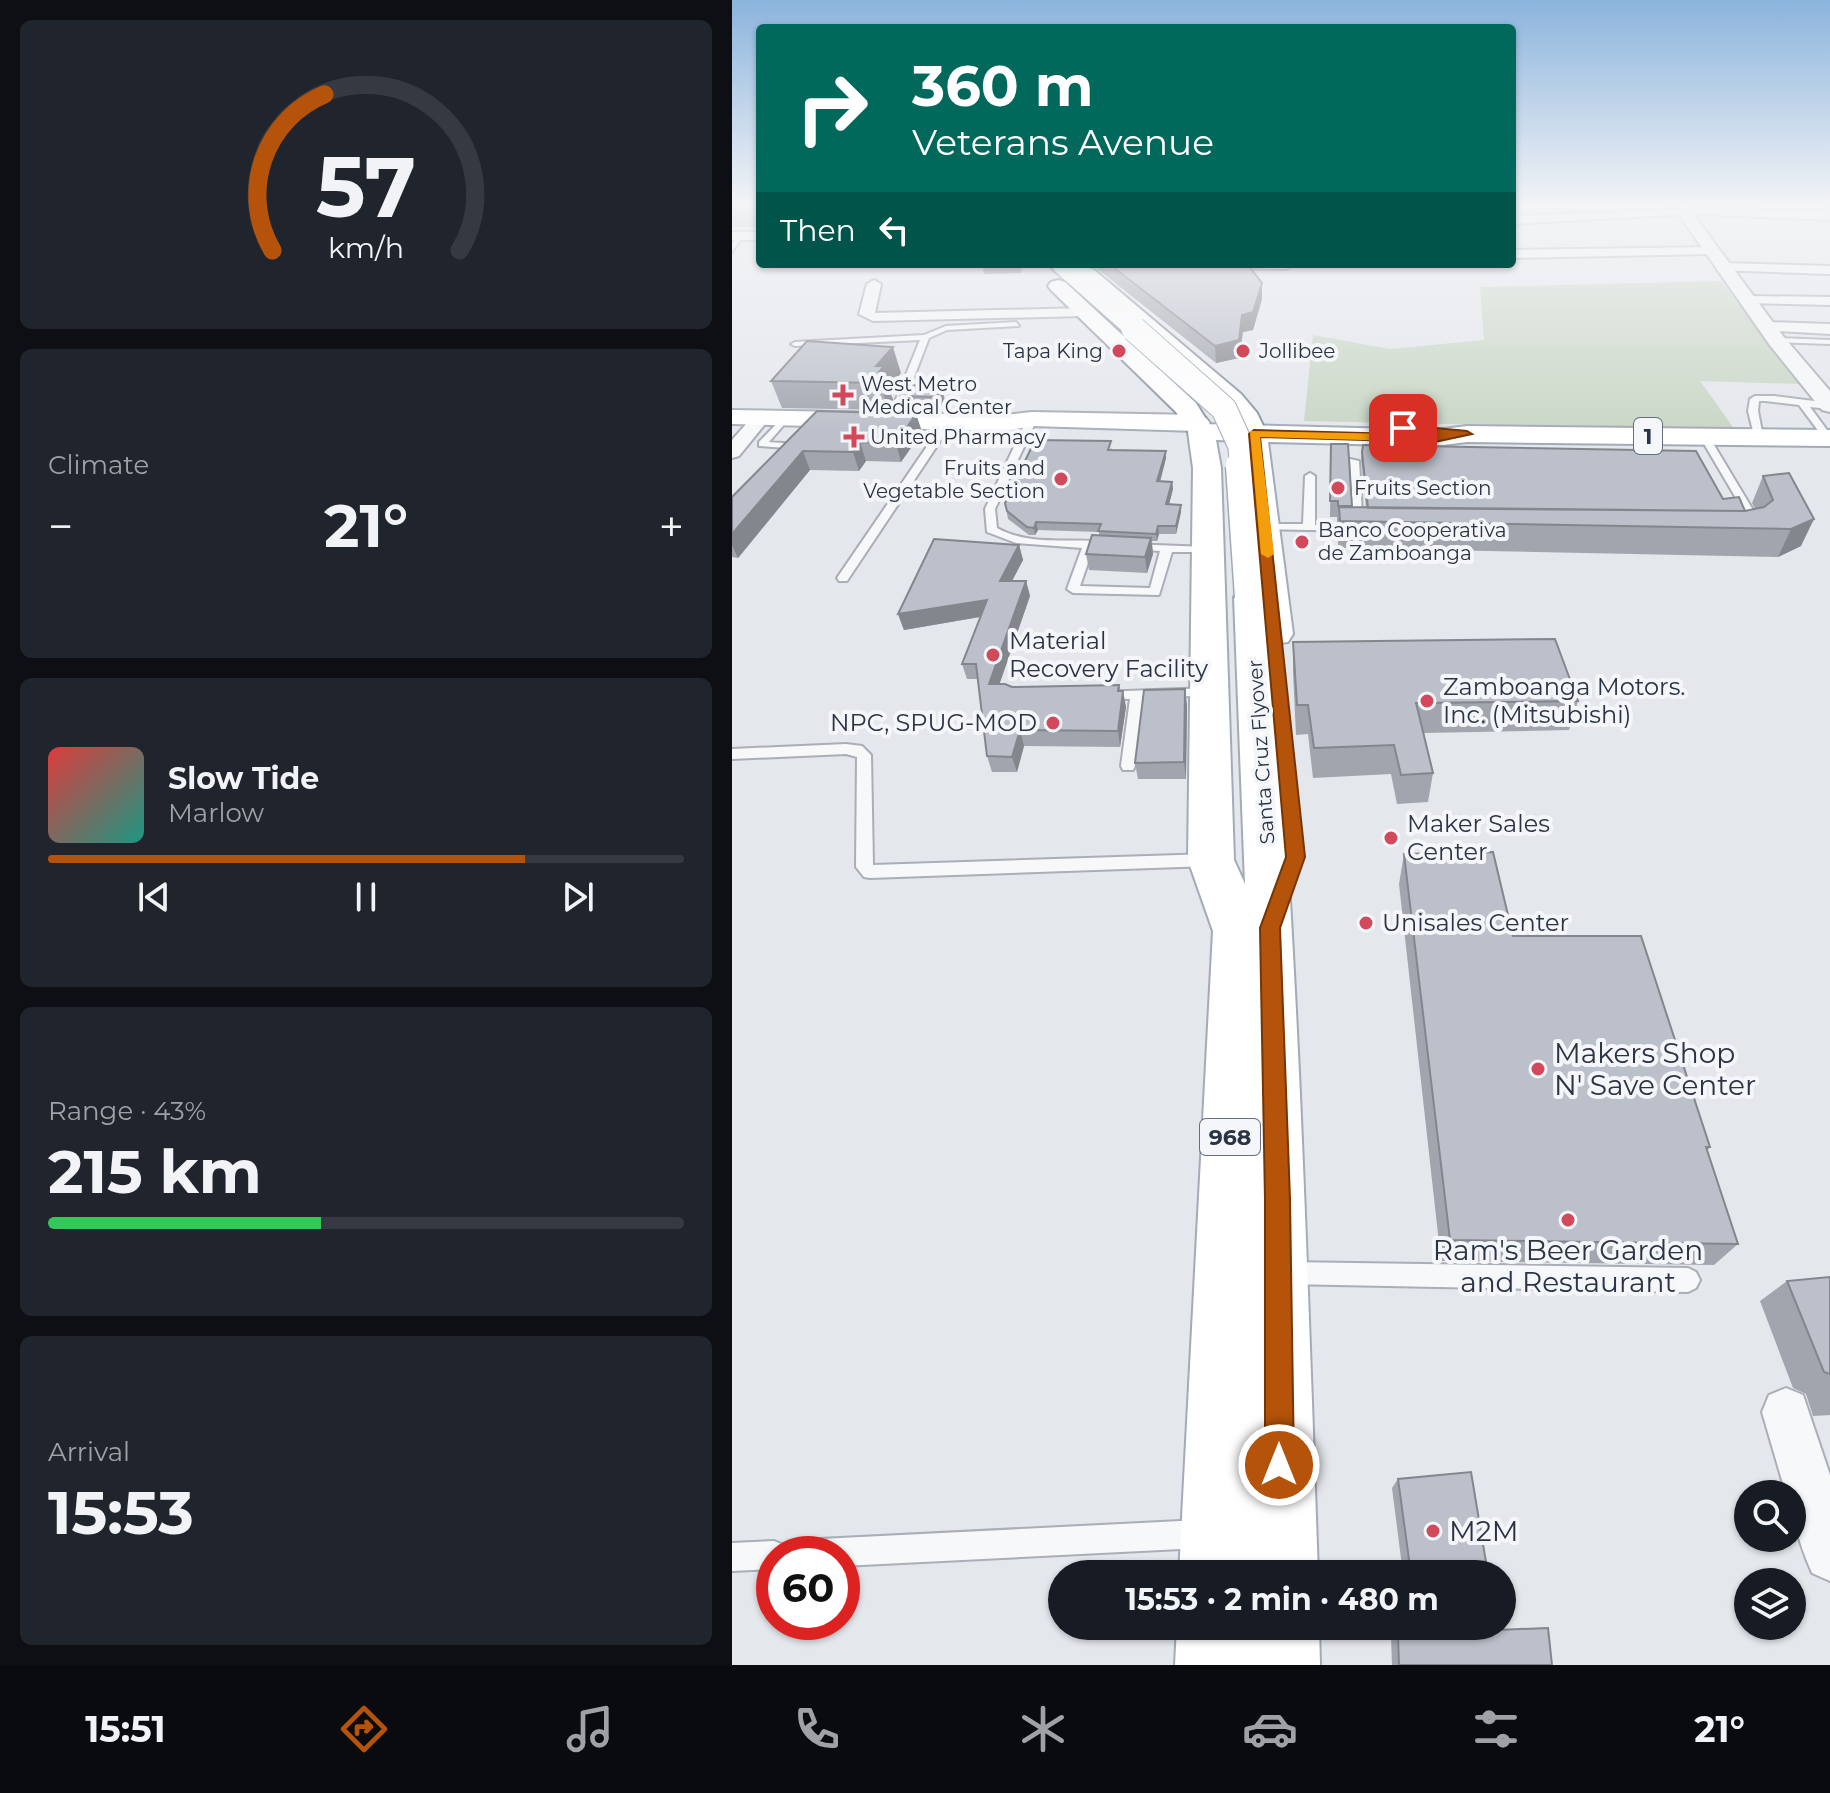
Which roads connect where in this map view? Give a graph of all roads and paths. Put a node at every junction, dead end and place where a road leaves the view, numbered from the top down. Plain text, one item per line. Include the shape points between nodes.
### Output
1 (1052, 281) edge
2 (1071, 281) edge
3 (1095, 281) edge
4 (1733, 281) edge
5 (874, 284) dead end
6 (1747, 300) junction
7 (1830, 301) edge
8 (1085, 312) junction
9 (1016, 324) dead end
10 (1830, 329) edge
11 (1772, 334) junction
12 (1126, 335) junction
13 (925, 337) junction
14 (1161, 338) junction
15 (1830, 342) edge
16 (795, 344) dead end
17 (1189, 363) junction
18 (1148, 371) junction
19 (1221, 390) junction
20 (1178, 400) junction
21 (1804, 405) junction
22 (1830, 406) edge
23 (732, 417) edge
24 (773, 418) junction
25 (892, 421) junction
26 (948, 422) junction
27 (1022, 423) junction
28 (814, 428) junction
29 (1199, 428) junction
30 (1252, 429) junction
31 (1758, 437) junction
32 (1829, 438) edge
33 (1459, 442) junction
34 (797, 447) junction
35 (1706, 447) junction
36 (1425, 448) edge
37 (732, 452) edge
38 (788, 457) edge
39 (1354, 461) dead end
40 (1260, 466) junction
41 (1207, 468) junction
42 (1310, 476) dead end
43 (1207, 515) junction
44 (1265, 520) junction
45 (1309, 528) junction
46 (1360, 529) junction
47 (1375, 529) edge
48 (1739, 532) edge
49 (1089, 544) junction
50 (1167, 548) junction
51 (1233, 576) junction
52 (843, 578) dead end
53 (1210, 692) junction
54 (1138, 694) junction
55 (1092, 695) edge
56 (732, 754) edge
57 (1128, 766) dead end
58 (1211, 860) junction
59 (1253, 929) junction
60 (1278, 1273) junction
61 (1688, 1280) dead end
62 (1786, 1412) dead end
63 (1218, 1553) edge
64 (860, 1554) edge
65 (1830, 1555) edge
66 (756, 1556) edge
67 (732, 1557) edge
68 (1280, 1560) edge
69 (1216, 1640) edge
70 (1280, 1640) edge
71 (1215, 1665) edge
72 (1280, 1665) edge

1 - 8 main road
2 - 12 main road, Santa Cruz Flyover
3 - 14 main road
4 - 6 street
5 - 8 street via 866,314 873,317
6 - 7 street
6 - 11 street
8 - 12 main road
9 - 13 lane via 946,328
10 - 11 street
11 - 15 lane
11 - 22 street
12 - 14 main road
12 - 18 main road
12 - 51 main road, Santa Cruz Flyover via 1208,411 1224,447
13 - 16 lane
13 - 25 lane
14 - 17 main road
17 - 18 main road
17 - 19 main road
18 - 20 main road
19 - 20 main road
19 - 30 main road via 1239,406
20 - 29 main road
21 - 22 lane
21 - 31 lane via 1755,399
21 - 32 lane
23 - 24 main road
24 - 28 main road
24 - 34 lane via 762,444
24 - 37 street
25 - 26 main road
25 - 28 main road
26 - 27 main road
26 - 52 lane
27 - 29 main road
27 - 49 lane via 990,509 991,530 1011,539
28 - 34 lane
29 - 30 main road, 1
29 - 41 main road, 968
30 - 33 main road, 1
30 - 40 main road, 968
31 - 32 main road, 1
31 - 35 main road, 1
33 - 35 main road, 1
33 - 36 lane
34 - 38 lane
35 - 48 lane via 1752,520 1753,526
39 - 46 lane
40 - 41 main road
40 - 44 main road, 968
41 - 43 main road, 968
42 - 45 lane
43 - 44 main road
43 - 51 main road, 968
44 - 45 lane
44 - 51 main road, 968
45 - 46 lane
46 - 47 lane
49 - 50 lane
49 - 50 lane via 1073,589 1155,592
50 - 51 lane
51 - 53 main road, 968
51 - 59 main road, Santa Cruz Flyover via 1239,853
51 - 59 main road, 968 via 1296,857
53 - 54 lane
53 - 58 main road, 968
54 - 55 lane
54 - 57 lane
56 - 58 lane via 846,749 864,755 864,867 870,872
58 - 59 main road, 968
59 - 60 main road, 968
59 - 63 main road, 968
60 - 61 lane
60 - 68 main road, 968
62 - 65 street
63 - 64 lane
66 - 67 lane
69 - 71 main road
70 - 72 main road

